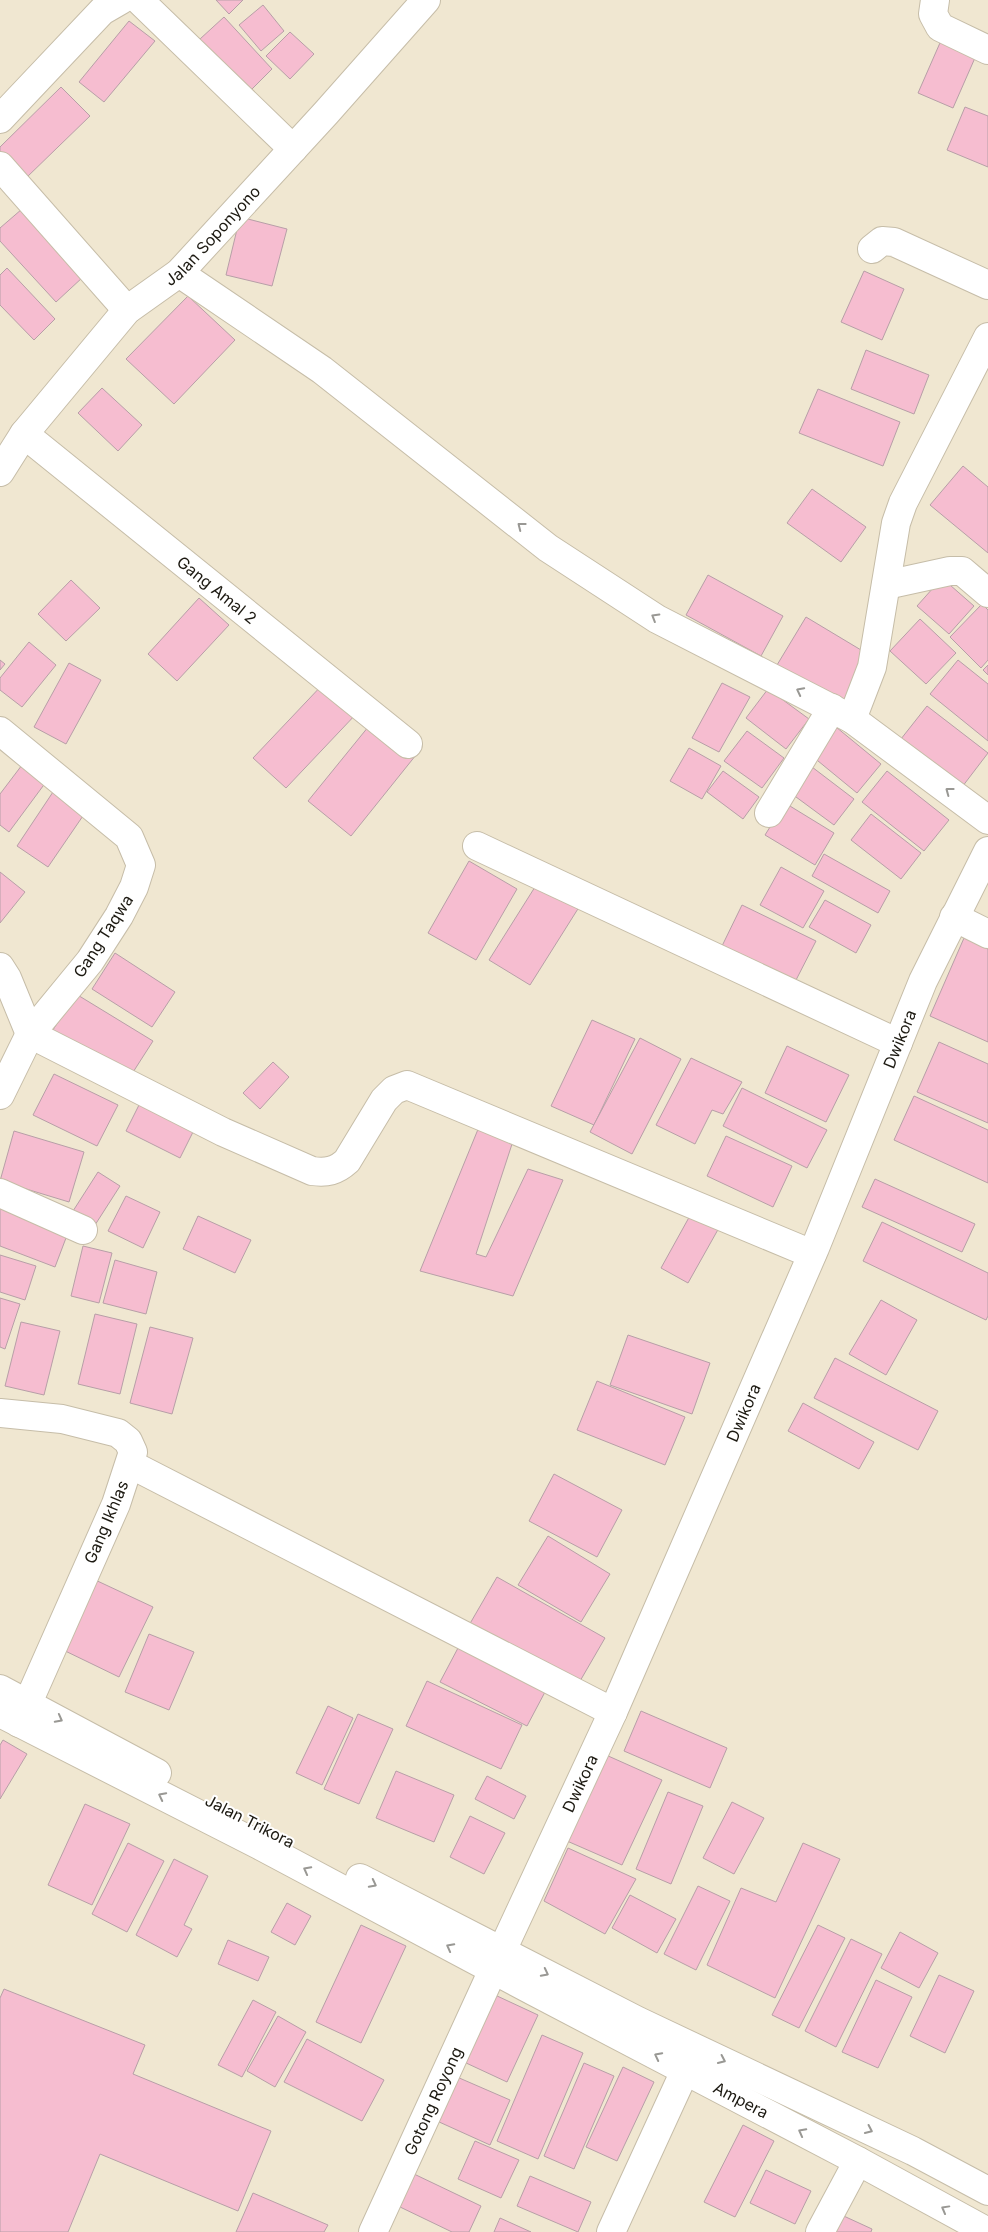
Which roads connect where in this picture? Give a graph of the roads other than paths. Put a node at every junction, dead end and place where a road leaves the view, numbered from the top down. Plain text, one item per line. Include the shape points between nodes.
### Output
1 (121, 0) edge
2 (139, 0) edge
3 (426, 0) edge
4 (935, 0) edge
5 (988, 50) edge
6 (0, 119) edge
7 (293, 149) junction
8 (0, 166) edge
9 (872, 249) dead end
10 (179, 273) junction
11 (988, 285) edge
12 (128, 310) junction
13 (988, 337) edge
14 (24, 434) junction
15 (0, 472) edge
16 (886, 585) junction
17 (988, 593) edge
18 (842, 713) junction
19 (0, 730) edge
20 (408, 744) dead end
21 (769, 812) dead end
22 (988, 820) edge
23 (477, 846) dead end
24 (988, 851) edge
25 (954, 917) junction
26 (988, 934) edge
27 (0, 967) edge
28 (30, 1034) junction
29 (898, 1043) junction
30 (0, 1095) edge
31 (0, 1193) edge
32 (83, 1230) dead end
33 (812, 1254) junction
34 (0, 1413) edge
35 (130, 1464) junction
36 (0, 1689) edge
37 (613, 1712) junction
38 (15, 1713) edge
39 (497, 1960) junction
40 (691, 2059) junction
41 (858, 2161) junction
42 (988, 2191) edge
43 (373, 2232) edge
44 (611, 2232) edge
45 (820, 2232) edge
46 (988, 2232) edge

1 - 6 street via 102,11
2 - 7 street
3 - 7 street, Jalan Soponyono
4 - 5 street via 933,14 940,27
7 - 10 street, Jalan Soponyono
8 - 12 street
9 - 11 street via 882,241 894,242
10 - 12 street, Jalan Soponyono
18 -> 10 street via 658,619 548,548 322,370
12 - 14 street, Jalan Soponyono
13 - 16 street via 903,504 892,540
14 - 15 street, Jalan Soponyono
14 - 20 street, Gang Amal 2
16 - 17 street via 962,571
16 - 18 street via 872,667
18 - 21 street
22 -> 18 street
19 - 28 street, Gang Taqwa via 129,837 141,865 134,887 90,961
23 - 29 street
24 - 25 street, Dwikora
25 - 26 street
25 - 29 street, Dwikora via 923,980
27 - 28 street
28 - 30 street, Gang Taqwa
28 - 33 street via 223,1132 312,1171 339,1169 384,1100 394,1090 407,1085
29 - 33 street, Dwikora
31 - 32 street
33 - 37 street, Dwikora
34 - 35 street, Gang Ikhlas via 62,1419 118,1433 131,1446
35 - 37 street
35 - 38 street, Gang Ikhlas via 116,1504
36 - 38 street, Jalan Trikora
37 - 39 street, Dwikora
38 - 39 street, Jalan Trikora via 183,1787
39 - 40 street, Ampera
39 - 43 street, Gotong Royong
41 -> 40 street, Ampera
40 -> 42 street, Ampera via 913,2151
40 - 44 street
41 - 45 street
46 -> 41 street, Ampera

